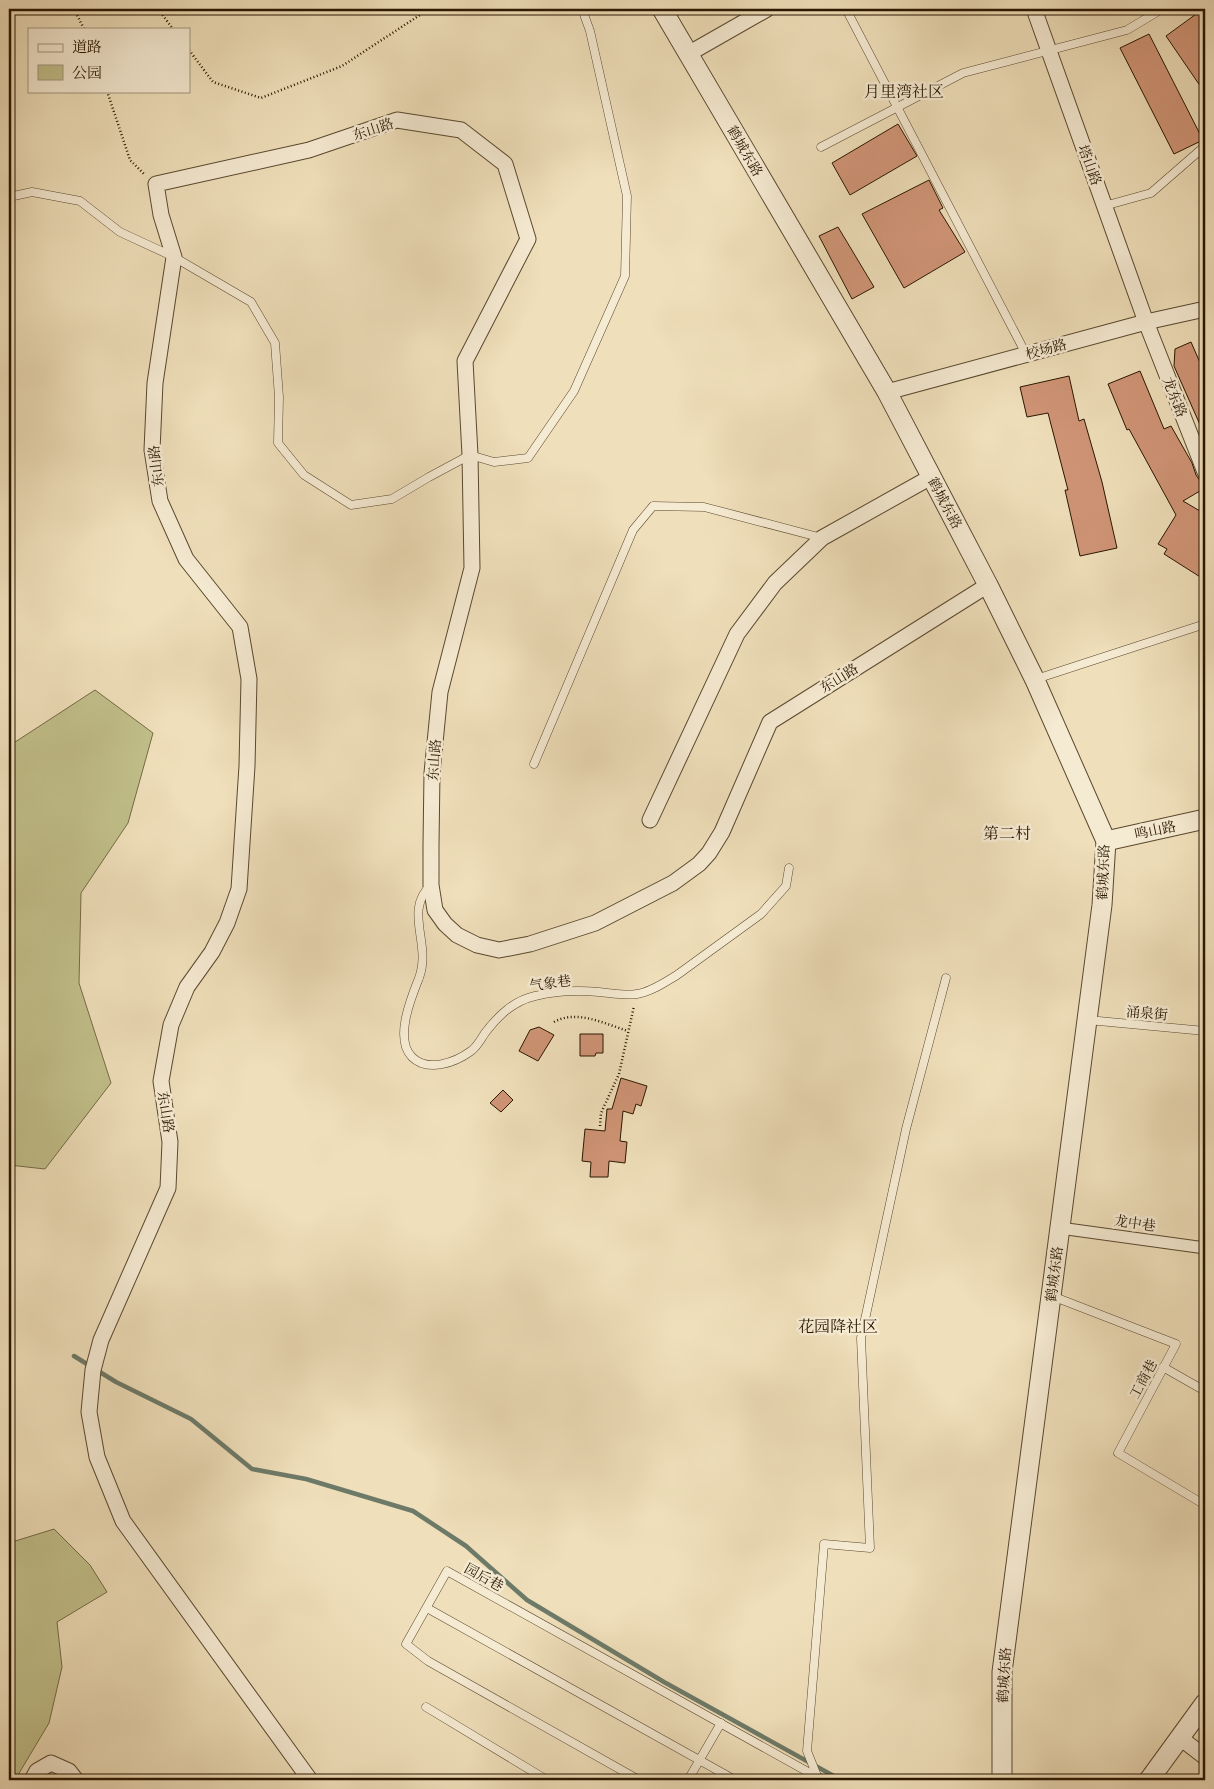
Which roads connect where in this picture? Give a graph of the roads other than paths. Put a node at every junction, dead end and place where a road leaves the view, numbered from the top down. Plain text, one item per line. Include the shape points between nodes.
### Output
1 (582, 9) edge
2 (662, 9) edge
3 (767, 9) edge
4 (846, 9) edge
5 (1034, 9) edge
6 (1162, 9) edge
7 (1048, 50) junction
8 (688, 54) junction
9 (898, 107) junction
10 (1205, 146) edge
11 (821, 147) dead end
12 (9, 198) edge
13 (1104, 206) junction
14 (174, 257) junction
15 (1205, 309) edge
16 (1146, 322) junction
17 (1026, 354) junction
18 (887, 392) junction
19 (470, 455) junction
20 (1205, 472) edge
21 (931, 477) junction
22 (822, 538) junction
23 (988, 586) junction
24 (1205, 624) edge
25 (1035, 680) junction
26 (534, 764) dead end
27 (1205, 819) edge
28 (650, 820) dead end
29 (1106, 841) junction
30 (789, 868) dead end
31 (431, 886) junction
32 (946, 978) dead end
33 (1087, 1020) junction
34 (1205, 1032) edge
35 (1060, 1228) junction
36 (1205, 1248) edge
37 (1051, 1296) junction
38 (1163, 1367) junction
39 (1205, 1391) edge
40 (1205, 1506) edge
41 (427, 1608) junction
42 (1205, 1703) edge
43 (426, 1707) dead end
44 (721, 1723) junction
45 (1180, 1737) junction
46 (1205, 1757) edge
47 (699, 1760) junction
48 (819, 1778) edge
49 (32, 1780) edge
50 (76, 1780) edge
51 (310, 1780) edge
52 (547, 1780) edge
53 (638, 1780) edge
54 (688, 1780) edge
55 (735, 1780) edge
56 (1002, 1780) edge
57 (1148, 1780) edge

1 - 19 lane via 590,31 627,196 625,276 574,391 528,458 494,462
2 - 8 street, 鹤城东路
3 - 8 street
4 - 9 lane
5 - 7 street, 塔山路
6 - 7 lane via 1127,30
7 - 9 lane via 963,73
7 - 13 street, 塔山路
8 - 18 street, 鹤城东路
9 - 11 lane
9 - 17 lane
10 - 13 lane via 1151,193
12 - 14 lane via 32,192 80,201 120,232
13 - 16 street, 塔山路
14 - 19 lane via 251,302 275,343 278,443 304,475 351,505 392,499
14 - 19 street, 东山路 via 161,215 156,184 309,150 397,120 461,130 505,164 528,239 465,361
14 - 51 street, 东山路 via 155,382 152,450 160,501 186,559 240,627 249,679 240,888 227,924 187,987 170,1025 161,1081 170,1142 168,1188 101,1340 94,1364 89,1412 98,1457 123,1521
15 - 16 street, 校场路
16 - 17 street, 校场路
16 - 20 street, 龙东路
17 - 18 street, 校场路
18 - 21 street, 鹤城东路
19 - 31 street, 东山路 via 472,568 440,692 432,773
21 - 22 street
21 - 23 street, 鹤城东路
22 - 26 lane via 704,507 653,506 633,530
22 - 28 street via 774,583 737,634
23 - 25 street, 鹤城东路
23 - 31 street, 东山路 via 770,722 722,832 709,853 673,883 645,899 595,923 530,944 499,950 478,945 457,935 444,924 435,910
24 - 25 lane
25 - 29 street, 鹤城东路
27 - 29 street, 鸣山路
29 - 33 street, 鹤城东路 via 1102,905
30 - 31 lane, 气象巷 via 786,886 762,914 677,975 647,992 534,996 512,1004 493,1022 473,1050 451,1063 428,1065 407,1052 405,1022 424,955 419,902 423,892
32 - 48 lane via 906,1129 861,1338 870,1548 824,1544 807,1751
33 - 34 lane, 涌泉街
33 - 35 street, 鹤城东路
35 - 36 street, 龙中巷
35 - 37 street, 鹤城东路
37 - 38 lane, 工商巷 via 1176,1344
37 - 56 street, 鹤城东路 via 1002,1672
38 - 39 lane
38 - 40 lane, 工商巷 via 1118,1453
41 - 44 lane, 园后巷 via 447,1571
41 - 47 lane
41 - 53 lane, 园后巷 via 406,1644 428,1661
42 - 45 street
43 - 52 lane
44 - 47 lane
44 - 48 lane, 园后巷
45 - 46 street
45 - 57 street
47 - 54 lane
47 - 55 lane
49 - 50 street via 37,1771 51,1763 69,1771

